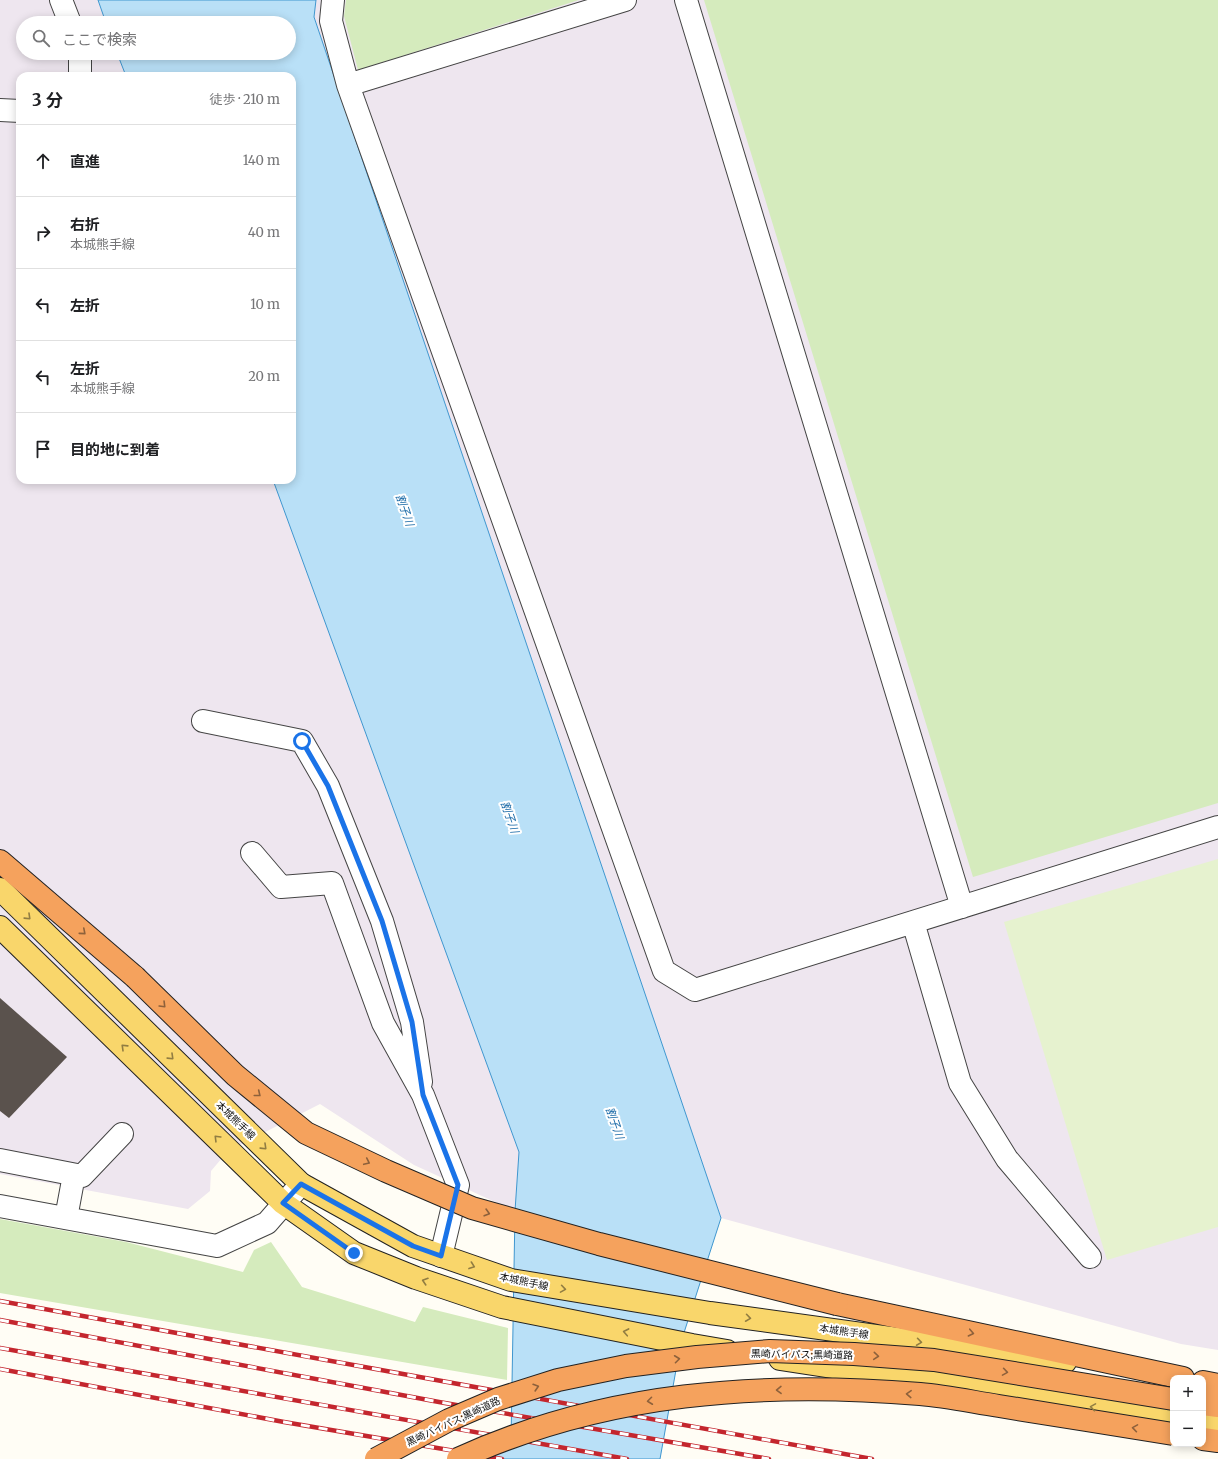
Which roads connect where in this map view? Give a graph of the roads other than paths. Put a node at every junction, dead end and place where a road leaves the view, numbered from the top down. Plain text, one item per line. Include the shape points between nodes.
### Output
1 (61, 0) edge
2 (333, 0) edge
3 (625, 0) edge
4 (686, 0) edge
5 (67, 16) edge
6 (80, 60) edge
7 (80, 72) edge
8 (348, 85) junction
9 (0, 110) edge
10 (16, 111) edge
11 (203, 721) dead end
12 (1218, 828) edge
13 (252, 853) dead end
14 (0, 861) edge
15 (0, 889) edge
16 (962, 907) junction
17 (913, 922) junction
18 (0, 927) edge
19 (423, 1095) junction
20 (122, 1134) dead end
21 (0, 1160) edge
22 (74, 1175) junction
23 (301, 1184) junction
24 (283, 1203) junction
25 (0, 1206) edge
26 (66, 1218) junction
27 (441, 1256) junction
28 (1090, 1257) dead end
29 (1170, 1375) edge
30 (1170, 1376) edge
31 (1206, 1382) edge
32 (1218, 1384) edge
33 (1170, 1399) edge
34 (1206, 1404) edge
35 (1218, 1406) edge
36 (1170, 1419) edge
37 (1206, 1424) edge
38 (1218, 1426) edge
39 (1170, 1434) edge
40 (1206, 1439) edge
41 (1218, 1441) edge
42 (376, 1459) edge
43 (458, 1459) edge

1 - 5 street
2 - 8 street via 331,21
3 - 8 street
4 - 16 street
6 - 7 street
8 - 17 street via 664,971 695,990
9 - 10 street
11 - 19 street via 302,741 328,786 382,921 412,1022
12 - 16 street
13 - 19 street via 281,887 332,883 383,1023
14 -> 29 highway, bridge via 136,977 234,1075 306,1133 386,1171 472,1208 599,1244 837,1304
15 -> 23 main road, 本城熊手線
16 - 17 street
17 - 28 street via 960,1083 1006,1159
24 -> 18 main road
19 - 27 street via 458,1185
20 - 22 street via 82,1176
21 - 22 street
22 - 26 street
23 - 24 street
23 - 27 main road, 本城熊手線 via 413,1246
24 - 26 street via 267,1223 217,1246
36 -> 24 main road via 692,1345 502,1307 416,1278 354,1253
25 - 26 street
27 -> 30 main road, 本城熊手線 via 511,1280 710,1313
31 - 32 highway
42 -> 33 highway, 黒崎バイパス;黒崎道路, bridge via 449,1420 498,1399 558,1380 618,1367 704,1356 770,1351 934,1360
34 - 35 highway
37 - 38 main road
39 -> 43 highway, bridge via 921,1394 818,1390 720,1392 634,1403 540,1427 492,1443
40 - 41 highway

